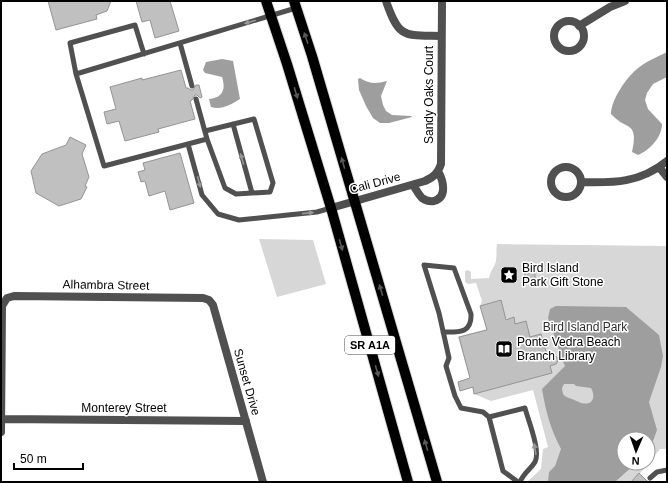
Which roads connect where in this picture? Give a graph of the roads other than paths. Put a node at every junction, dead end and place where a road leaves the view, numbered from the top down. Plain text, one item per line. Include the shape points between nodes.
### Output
1 (266, 1) edge
2 (386, 1) edge
3 (442, 1) edge
4 (625, 1) edge
5 (295, 5) edge
6 (270, 17) junction
7 (579, 26) dead end
8 (441, 36) junction
9 (180, 43) junction
10 (144, 54) junction
11 (76, 74) junction
12 (192, 86) dead end
13 (196, 99) dead end
14 (232, 124) junction
15 (205, 131) junction
16 (207, 139) junction
17 (188, 144) junction
18 (667, 161) edge
19 (660, 167) junction
20 (438, 171) junction
21 (667, 177) edge
22 (581, 182) dead end
23 (413, 185) junction
24 (252, 193) junction
25 (354, 200) junction
26 (331, 208) junction
27 (198, 298) joint
28 (443, 332) junction
29 (489, 417) junction
30 (1, 419) edge
31 (246, 421) junction
32 (1, 432) edge
33 (667, 470) edge
34 (650, 478) dead end
35 (263, 482) edge
36 (408, 482) edge
37 (437, 482) edge
38 (519, 482) edge

1 - 6 main road, SR A1A
2 - 8 street via 394,23 405,33
3 - 8 street, Sandy Oaks Court
4 - 7 street
5 - 6 lane
25 -> 5 main road, SR A1A
6 -> 9 lane
6 -> 26 main road, SR A1A
8 - 20 street, Sandy Oaks Court via 441,164
9 - 10 lane
9 - 12 lane
10 - 11 lane
10 - 11 lane via 135,26 70,43
11 - 17 lane via 104,166
13 - 15 lane
14 - 15 lane
24 -> 14 lane
14 - 24 lane via 254,119 273,183 270,192
15 - 16 lane
16 - 17 lane
16 - 24 lane via 225,188 236,194
17 -> 26 lane via 202,195 218,214 239,220 317,212
18 - 19 street
19 - 21 street
19 - 22 street via 648,174 624,181
20 - 23 street, Cali Drive via 431,179
20 - 23 street via 442,178 443,190 436,200 423,199
23 - 25 street, Cali Drive
25 - 26 street, Cali Drive
37 -> 25 main road, SR A1A
26 -> 36 main road, SR A1A
27 - 30 street, Alhambra Street via 7,298 2,306
27 - 31 street, Sunset Drive via 209,300 213,305
28 - 28 lane via 439,313 424,265 454,268 471,314 471,322 467,329 460,332
28 - 29 lane via 449,358 446,366 461,408 483,412
29 - 38 lane via 503,471
38 -> 29 lane via 536,461 537,451 525,408
30 - 31 street, Monterey Street
30 - 32 street
31 - 35 street, Sunset Drive
33 - 34 lane via 657,472

